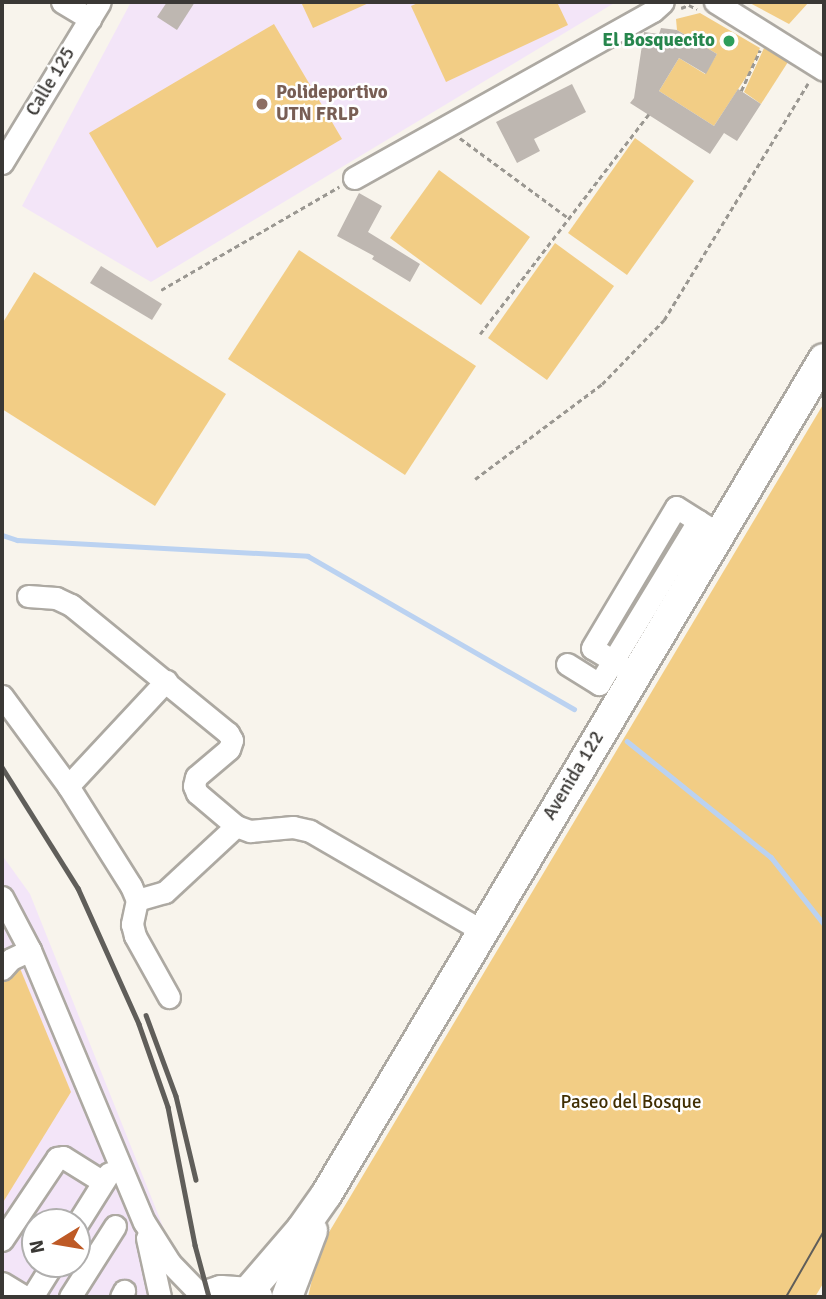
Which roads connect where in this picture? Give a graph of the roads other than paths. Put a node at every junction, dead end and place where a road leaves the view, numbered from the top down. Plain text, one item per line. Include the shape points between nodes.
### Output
1 (62, 2) edge
2 (663, 2) edge
3 (715, 2) edge
4 (95, 10) edge
5 (821, 68) edge
6 (2, 163) edge
7 (354, 178) road end
8 (824, 359) edge
9 (703, 529) junction
10 (28, 596) dead end
11 (604, 628) junction
12 (625, 641) junction
13 (567, 664) dead end
14 (624, 667) junction
15 (166, 681) junction
16 (2, 696) edge
17 (68, 786) junction
18 (236, 826) junction
19 (2, 897) edge
20 (137, 900) junction
21 (481, 930) junction
22 (30, 950) junction
23 (2, 969) edge
24 (169, 997) dead end
25 (117, 1160) junction
26 (103, 1182) junction
27 (326, 1195) junction
28 (87, 1208) edge
29 (144, 1222) junction
30 (115, 1226) dead end
31 (2, 1240) edge
32 (44, 1278) edge
33 (2, 1283) edge
34 (252, 1295) edge
35 (25, 1297) edge
36 (32, 1297) edge
37 (70, 1297) edge
38 (160, 1297) edge
39 (203, 1297) edge
40 (287, 1297) edge

1 - 4 street
2 - 7 street
3 - 5 street
4 - 6 street, Calle 125
8 - 9 highway, Avenida 122
9 - 11 street via 669,518
9 - 12 street
9 - 14 highway, Avenida 122
10 - 15 street via 56,598 71,605
11 - 12 street
11 - 14 street via 592,648
12 - 14 street
13 - 14 street via 599,684
14 - 21 highway, Avenida 122
15 - 17 street
15 - 18 street via 232,740 229,749 196,778 194,786
16 - 17 street
17 - 20 street
18 - 20 street via 164,892
18 - 21 street via 250,831 293,827 310,831
19 - 22 street
20 - 24 street via 132,924 135,936
21 - 27 highway, Avenida 122
22 - 23 street
22 - 25 street
25 - 26 street
25 - 29 street
26 - 28 street
26 - 31 street via 63,1157 57,1158
27 - 34 highway, Avenida 122
27 - 40 highway, Avenida 122
29 - 38 street
29 - 39 street via 170,1262
30 - 37 street
32 - 36 street
33 - 35 street
34 - 39 highway via 221,1291

